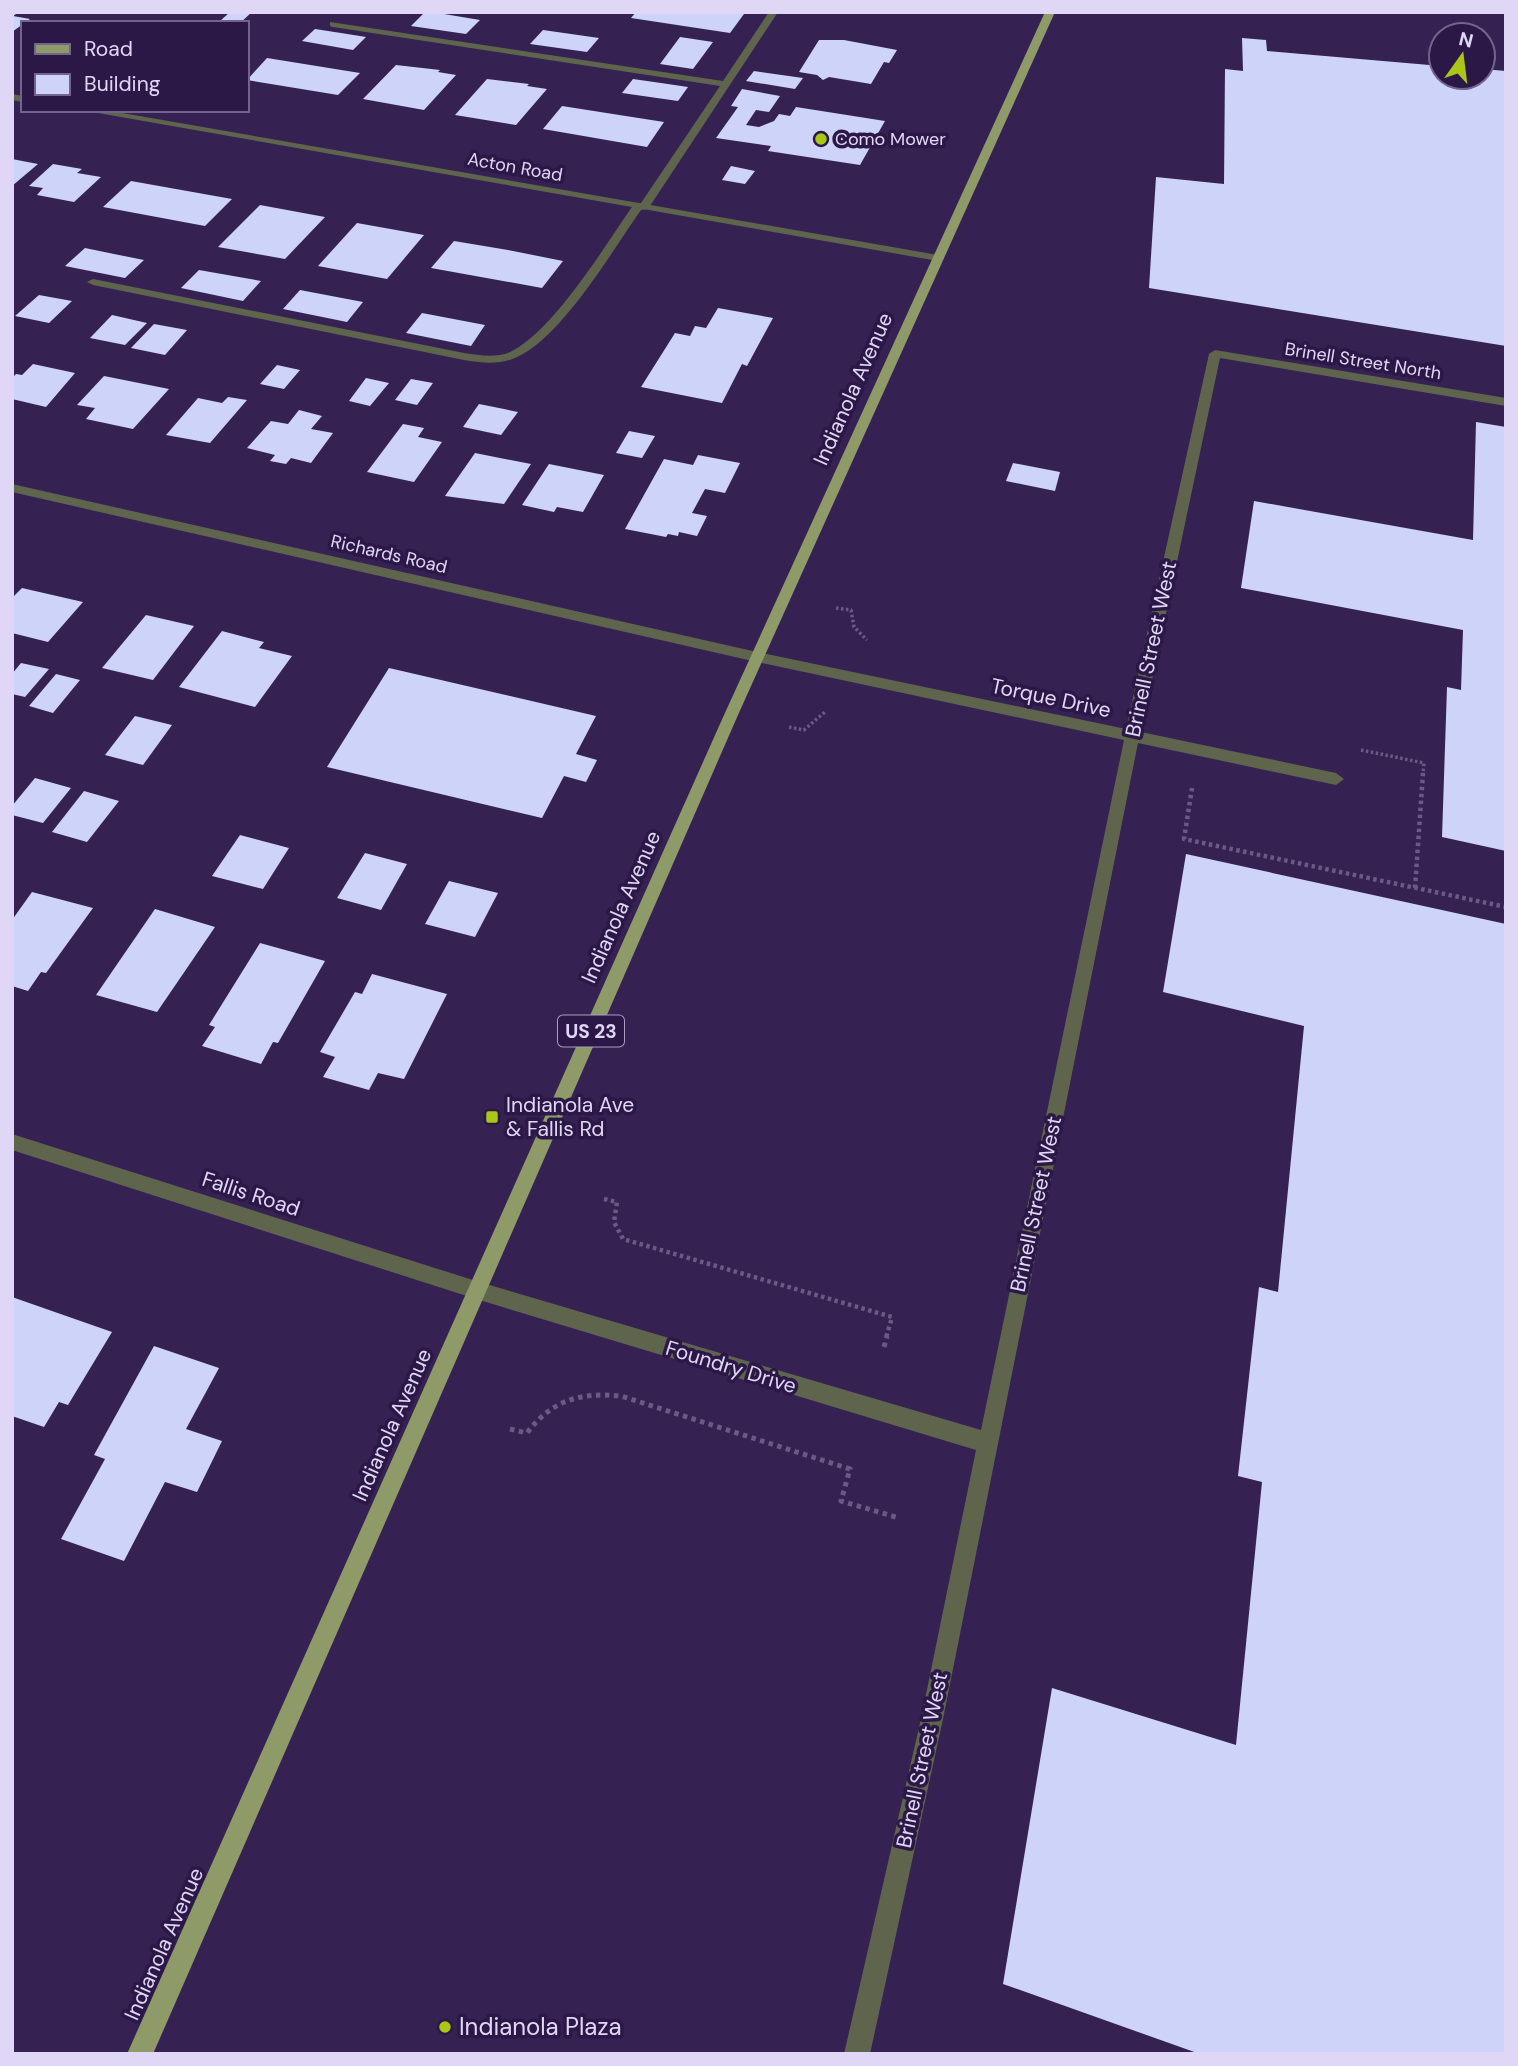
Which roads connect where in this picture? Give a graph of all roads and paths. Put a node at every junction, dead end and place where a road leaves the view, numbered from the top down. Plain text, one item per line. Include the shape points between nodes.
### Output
1 (774, 12) edge
2 (1049, 12) edge
3 (333, 24) dead end
4 (726, 84) junction
5 (98, 112) edge
6 (641, 206) junction
7 (937, 258) junction
8 (93, 282) dead end
9 (1215, 355) joint
10 (1506, 402) edge
11 (12, 488) edge
12 (757, 657) junction
13 (1132, 737) junction
14 (1336, 779) dead end
15 (12, 1142) edge
16 (604, 1199) dead end
17 (476, 1290) junction
18 (884, 1347) dead end
19 (510, 1429) dead end
20 (986, 1442) junction
21 (899, 1518) dead end
22 (140, 2054) edge
23 (857, 2054) edge

1 - 4 street
2 - 7 main road, Indianola Avenue / US 23
3 - 4 street
4 - 6 street
5 - 6 street, Acton Road
6 - 7 street, Acton Road
6 - 8 street via 545,330 526,350 509,357 484,359 436,351
7 - 12 main road, Indianola Avenue / US 23
9 - 10 street, Brinell Street North
9 - 13 street, Brinell Street West
11 - 12 street, Richards Road
12 - 13 street, Torque Drive
12 - 17 main road, Indianola Avenue / US 23
13 - 14 street, Torque Drive
13 - 20 street, Brinell Street West
15 - 17 street, Fallis Road
16 - 18 path via 617,1202 614,1227 623,1239 892,1317
17 - 20 street, Foundry Drive
17 - 22 main road, Indianola Avenue / US 23
19 - 21 path via 527,1433 540,1413 564,1399 596,1392 621,1396 850,1469 841,1501
20 - 23 street, Brinell Street West via 932,1719

